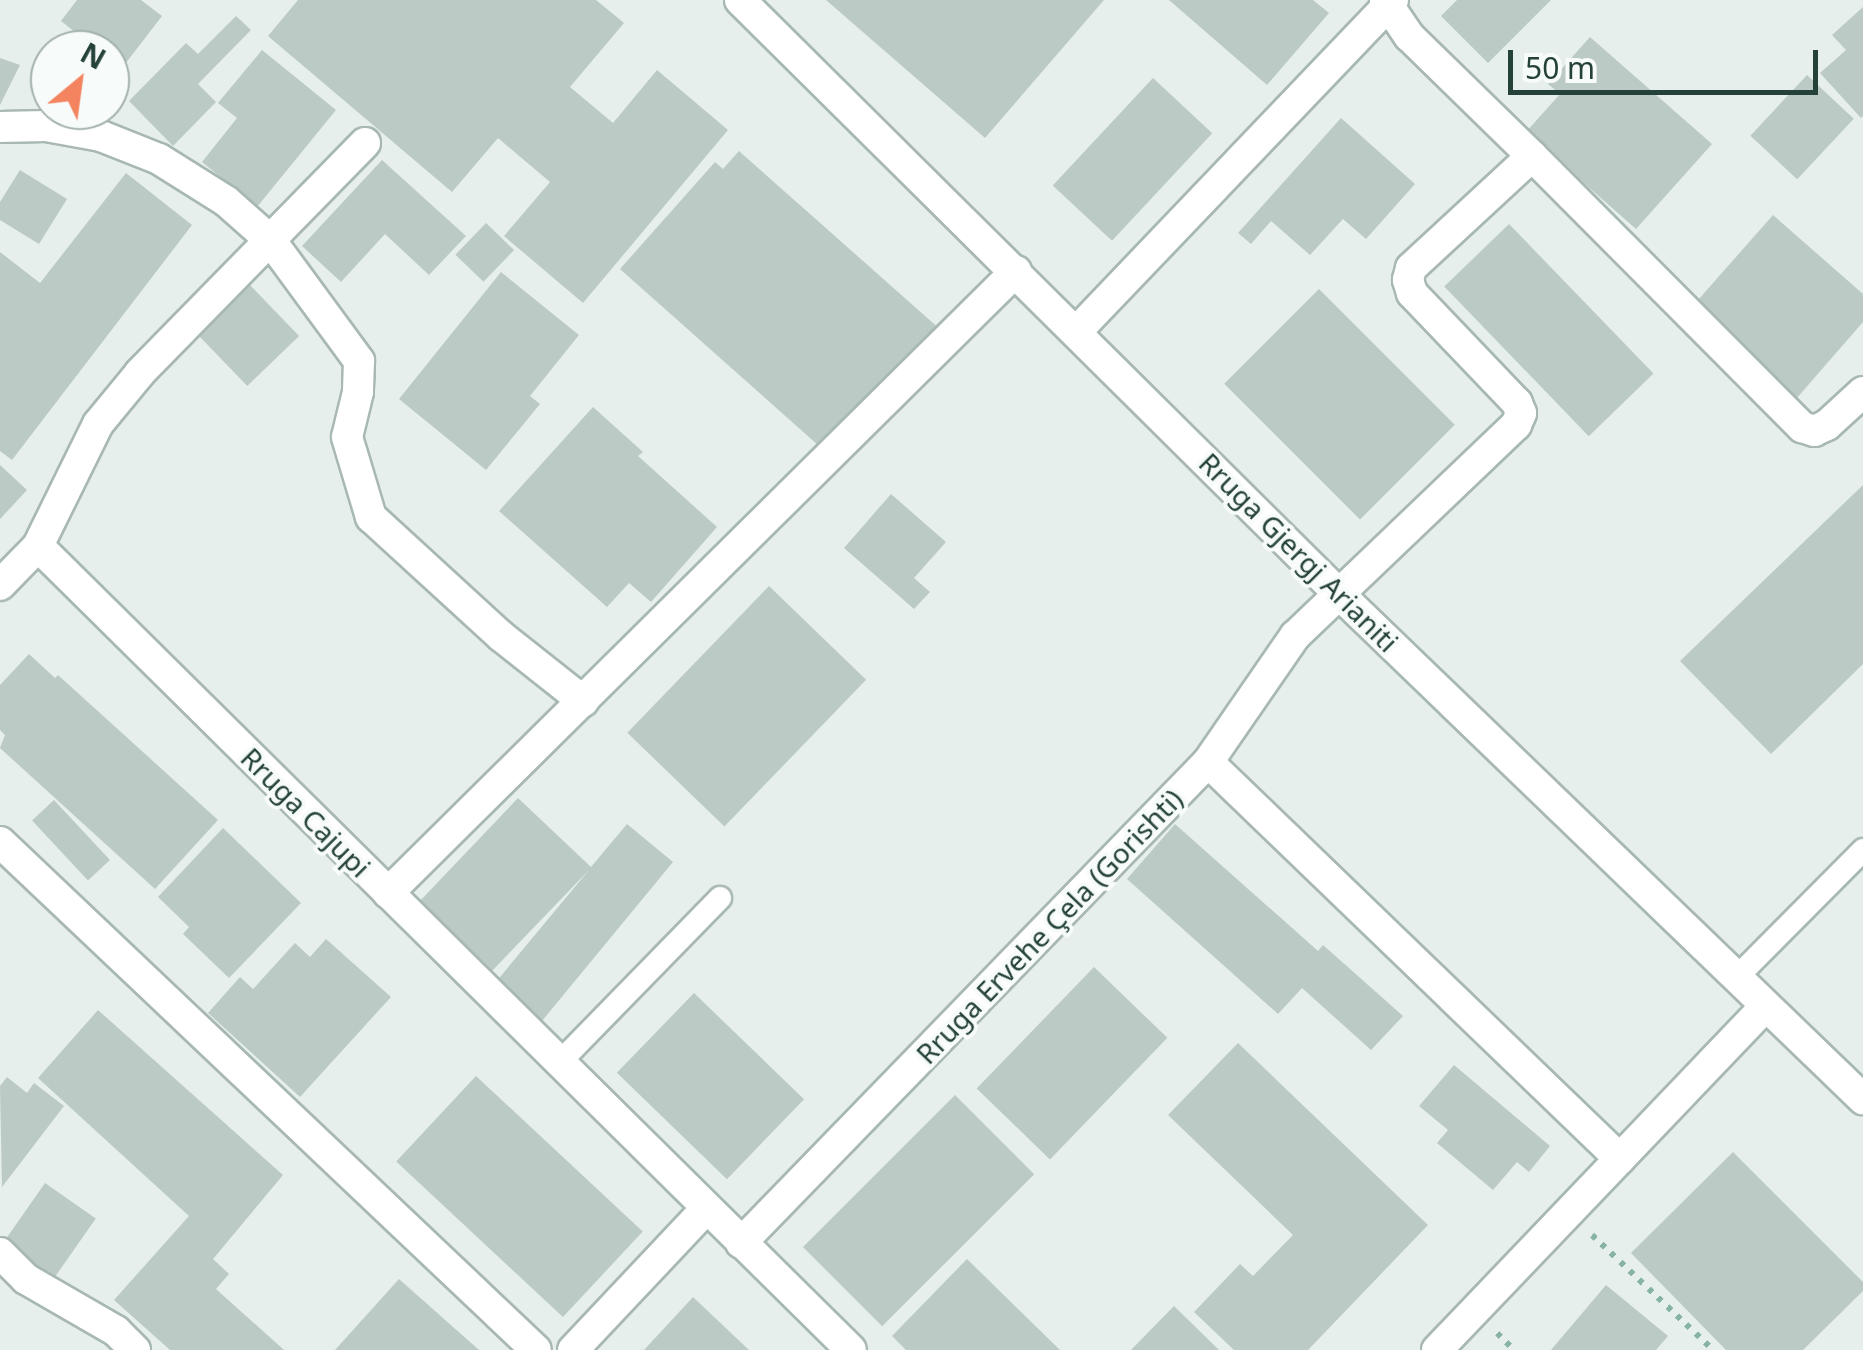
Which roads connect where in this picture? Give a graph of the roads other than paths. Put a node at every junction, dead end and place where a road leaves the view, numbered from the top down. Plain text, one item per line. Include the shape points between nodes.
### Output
1 (742, 1) edge
2 (1389, 2) edge
3 (0, 127) edge
4 (365, 143) dead end
5 (1532, 156) junction
6 (271, 241) junction
7 (1016, 271) junction
8 (1077, 331) junction
9 (1863, 392) edge
10 (38, 546) junction
11 (0, 584) edge
12 (1337, 592) junction
13 (582, 701) junction
14 (1208, 762) junction
15 (0, 842) edge
16 (1863, 850) edge
17 (388, 894) junction
18 (720, 898) dead end
19 (1736, 977) junction
20 (1766, 1006) junction
21 (558, 1064) junction
22 (1863, 1099) edge
23 (1620, 1159) junction
24 (706, 1209) junction
25 (741, 1243) junction
26 (0, 1253) edge
27 (135, 1350) edge
28 (536, 1350) edge
29 (573, 1350) edge
30 (850, 1350) edge
31 (1438, 1350) edge

1 - 7 street, Rruga Gjergj Arianiti
2 - 5 street via 1409,36
2 - 8 street
3 - 6 street via 46,126 101,136 159,159 226,201
4 - 6 street
5 - 9 street via 1802,427 1827,425
5 - 12 street, Rruga Ervehe Çela (Gorishti) via 1411,268 1408,280 1412,293 1517,402 1521,414
6 - 10 street via 98,424
6 - 13 street via 359,361 346,436 371,517
7 - 8 street, Rruga Gjergj Arianiti
7 - 13 street
8 - 12 street, Rruga Gjergj Arianiti
10 - 11 street
10 - 17 street, Rruga Cajupi
12 - 14 street, Rruga Ervehe Çela (Gorishti) via 1295,636
12 - 19 street, Rruga Gjergj Arianiti
13 - 17 street
14 - 23 street
14 - 25 street, Rruga Ervehe Çela (Gorishti)
15 - 28 street
16 - 19 lane
17 - 21 street, Rruga Cajupi
18 - 21 lane
19 - 20 street, Rruga Gjergj Arianiti
20 - 22 street, Rruga Gjergj Arianiti
20 - 23 street
21 - 24 street, Rruga Cajupi
23 - 31 street
24 - 25 street, Rruga Cajupi
24 - 29 street
25 - 30 street, Rruga Cajupi
26 - 27 street via 26,1278 116,1331

